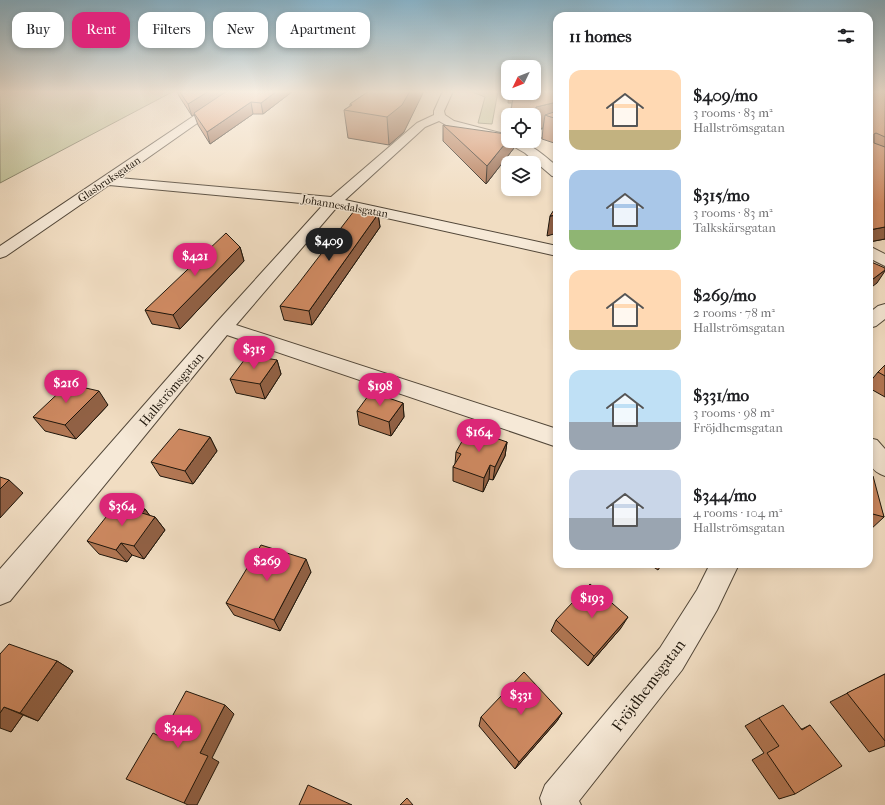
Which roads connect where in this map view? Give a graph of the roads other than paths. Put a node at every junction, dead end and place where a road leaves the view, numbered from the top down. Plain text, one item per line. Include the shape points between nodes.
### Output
1 (183, 129) edge
2 (417, 129) edge
3 (470, 129) edge
4 (553, 129) edge
5 (541, 134) edge
6 (501, 137) edge
7 (524, 148) edge
8 (553, 170) edge
9 (106, 181) junction
10 (334, 202) junction
11 (553, 250) edge
12 (0, 253) edge
13 (873, 254) edge
14 (885, 261) edge
15 (885, 310) edge
16 (873, 319) edge
17 (223, 327) junction
18 (553, 437) edge
19 (873, 452) edge
20 (885, 466) edge
21 (723, 568) edge
22 (0, 591) edge
23 (560, 801) edge

1 - 9 street, Glasbruksgatan
2 - 10 street, Hallströmsgatan
3 - 6 street
4 - 5 street
7 - 8 street
9 - 10 street, Johannesdalsgatan
9 - 12 street, Glasbruksgatan
10 - 11 street, Johannesdalsgatan
10 - 17 street, Hallströmsgatan
13 - 14 street
15 - 16 street
17 - 18 street
17 - 22 street, Hallströmsgatan
19 - 20 street
21 - 23 street, Fröjdhemsgatan via 671,659

